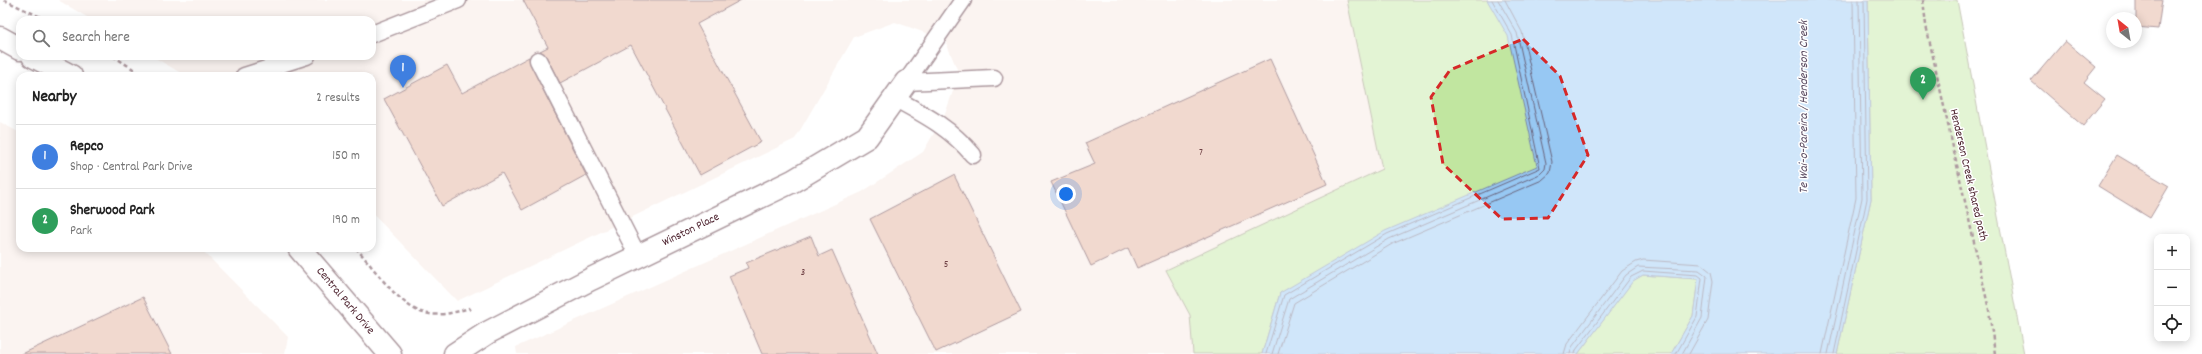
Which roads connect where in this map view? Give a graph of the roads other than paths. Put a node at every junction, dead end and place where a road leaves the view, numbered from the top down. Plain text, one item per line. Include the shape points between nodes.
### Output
1 (458, 0) edge
2 (963, 0) edge
3 (376, 32) edge
4 (0, 38) edge
5 (16, 47) edge
6 (40, 60) edge
7 (294, 60) edge
8 (538, 60) dead end
9 (63, 72) edge
10 (257, 72) edge
11 (994, 78) dead end
12 (900, 90) junction
13 (972, 155) dead end
14 (302, 252) edge
15 (638, 256) junction
16 (390, 354) edge
17 (455, 354) edge

1 - 3 lane
2 - 12 lane
4 - 5 street
6 - 9 street
7 - 10 lane
8 - 15 lane
11 - 12 lane
12 - 13 lane via 958,138
12 - 15 street, Winston Place via 867,137 793,181
14 - 16 street, Central Park Drive
15 - 17 street, Winston Place via 487,333

